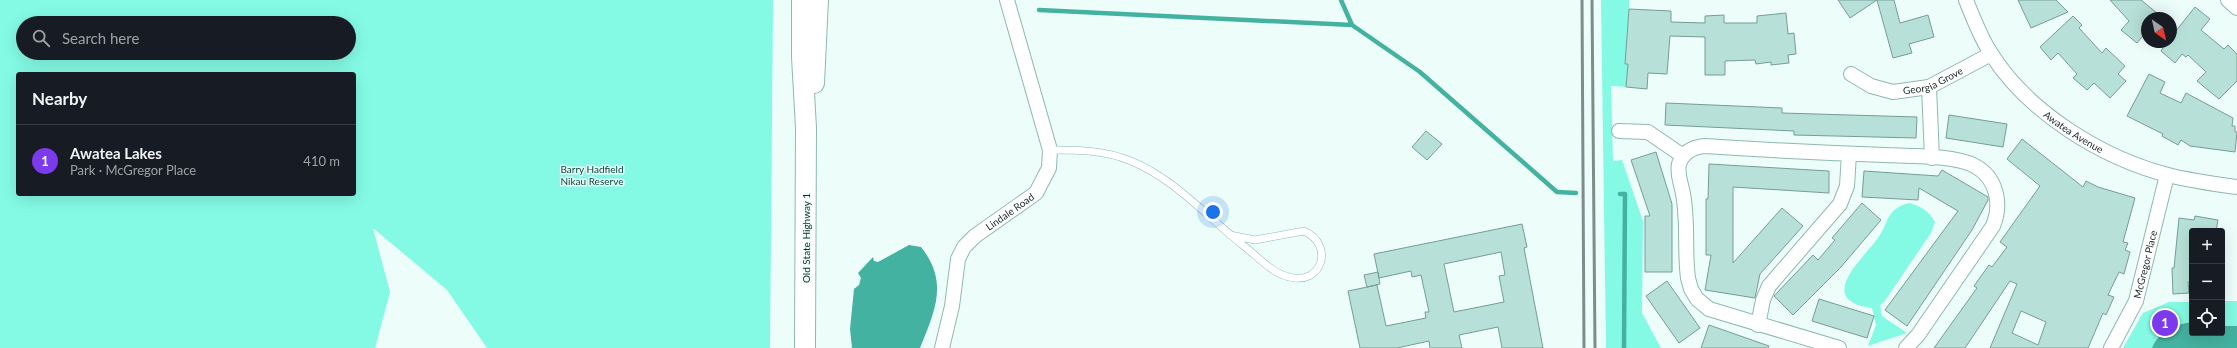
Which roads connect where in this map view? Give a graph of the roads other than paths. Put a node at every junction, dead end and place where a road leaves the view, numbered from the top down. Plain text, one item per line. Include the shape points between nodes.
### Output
1 (802, 0) edge
2 (818, 0) edge
3 (1007, 0) edge
4 (1966, 0) edge
5 (2228, 0) edge
6 (2237, 8) edge
7 (1991, 54) junction
8 (1851, 74) dead end
9 (1929, 87) junction
10 (806, 128) junction
11 (1619, 132) dead end
12 (1050, 150) junction
13 (1849, 154) junction
14 (1683, 156) junction
15 (1932, 158) junction
16 (2167, 175) junction
17 (2237, 187) edge
18 (1230, 235) junction
19 (1758, 324) junction
20 (806, 348) edge
21 (942, 348) edge
22 (1839, 348) edge
23 (1906, 348) edge
24 (2111, 348) edge

1 - 10 main road, Old State Highway 1
2 - 10 main road, Old State Highway 1 via 814,90
3 - 12 street, Lindale Road
4 - 7 street, Awatea Avenue
5 - 6 street
7 - 9 street, Georgia Grove
7 - 16 street, Awatea Avenue via 2015,84 2054,120 2103,150
8 - 9 street, Georgia Grove via 1871,86 1893,92
9 - 15 street
10 - 20 main road, Old State Highway 1
11 - 14 street via 1648,132
12 - 18 lane via 1095,151 1130,160 1166,180
12 - 21 street, Lindale Road via 1049,168 1036,193 975,236 964,247 958,259 952,306
13 - 14 street via 1705,146 1695,147
13 - 15 street
13 - 19 street via 1848,179 1843,198 1832,215 1769,286
14 - 19 street via 1678,170 1686,209 1687,271 1691,289 1700,303 1710,309
15 - 23 street via 1964,161 1981,170 1996,190 1997,214 1990,232 1918,335
16 - 17 street, Awatea Avenue via 2200,183
16 - 24 street, McGregor Place via 2136,300
18 - 18 lane via 1255,240 1304,230 1318,242 1323,261 1318,270 1311,274 1300,278 1289,277 1264,262
19 - 22 street

